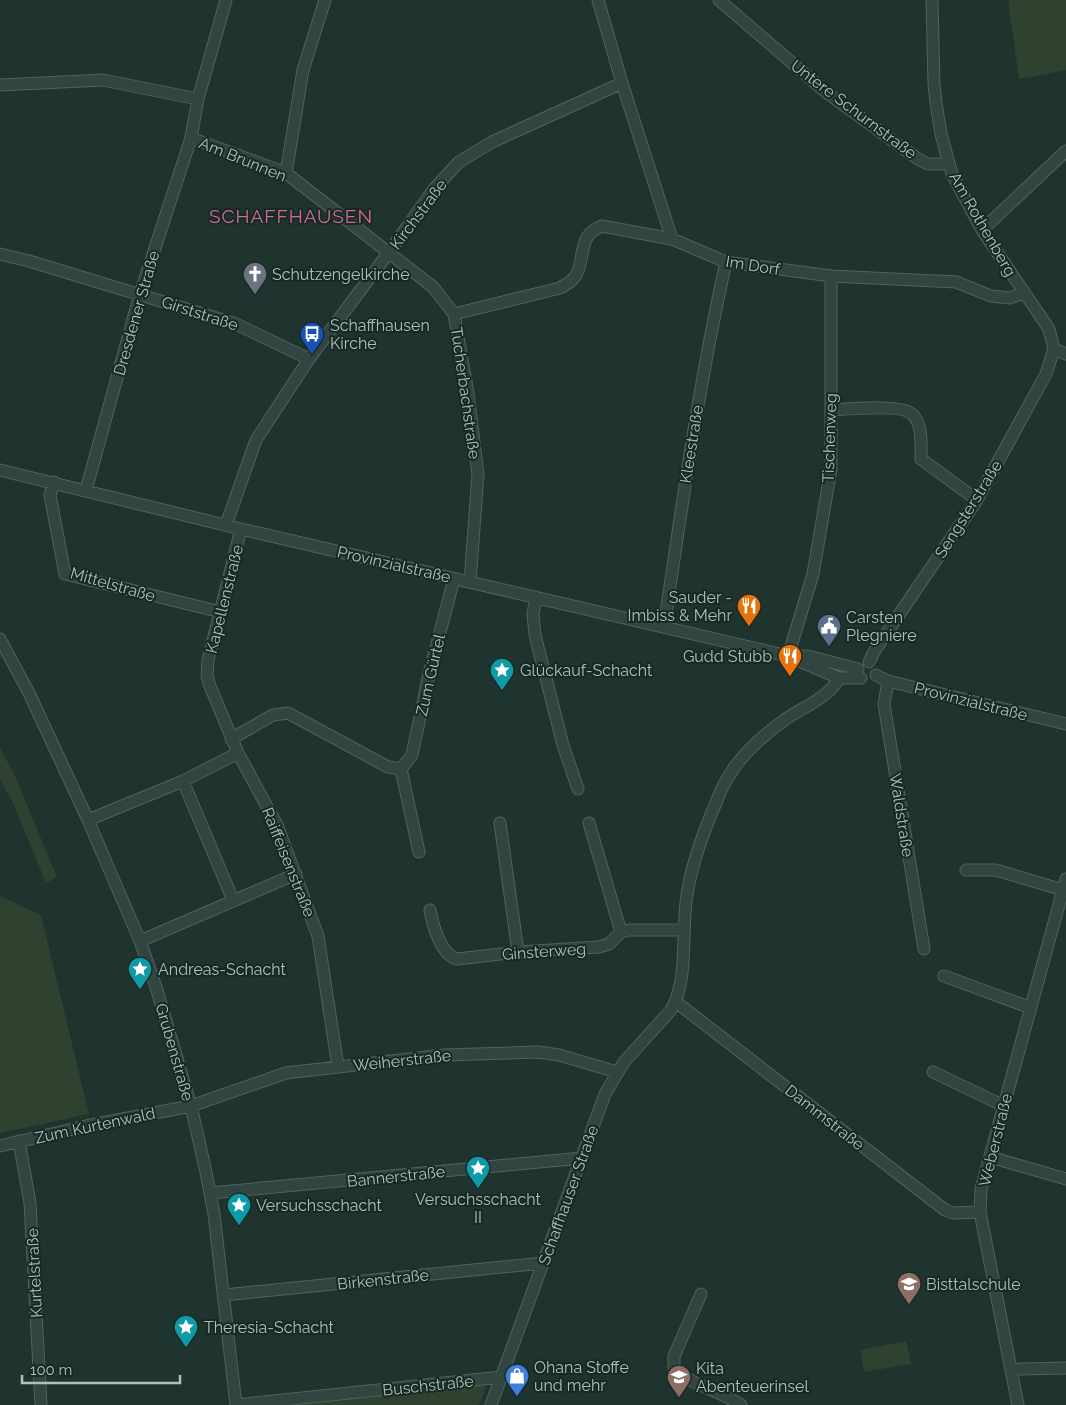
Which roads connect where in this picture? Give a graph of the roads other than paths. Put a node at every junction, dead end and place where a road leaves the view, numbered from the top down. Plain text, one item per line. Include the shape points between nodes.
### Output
1 (226, 0) edge
2 (325, 0) edge
3 (598, 0) edge
4 (719, 0) edge
5 (932, 0) edge
6 (622, 83) junction
7 (0, 85) edge
8 (198, 99) junction
9 (192, 138) junction
10 (1066, 151) edge
11 (949, 164) junction
12 (286, 173) junction
13 (982, 230) junction
14 (672, 239) junction
15 (389, 252) junction
16 (0, 254) edge
17 (726, 262) junction
18 (830, 276) junction
19 (1023, 293) junction
20 (140, 294) junction
21 (454, 314) junction
22 (1054, 349) junction
23 (1066, 354) edge
24 (309, 359) junction
25 (832, 410) junction
26 (0, 470) edge
27 (54, 482) junction
28 (86, 490) junction
29 (977, 500) junction
30 (226, 525) junction
31 (241, 528) junction
32 (454, 579) junction
33 (470, 582) junction
34 (536, 596) junction
35 (221, 612) junction
36 (664, 628) junction
37 (0, 639) edge
38 (788, 656) junction
39 (869, 662) junction
40 (207, 669) joint
41 (859, 674) junction
42 (876, 676) junction
43 (839, 678) junction
44 (888, 681) junction
45 (1066, 724) edge
46 (231, 738) junction
47 (238, 753) junction
48 (401, 769) junction
49 (183, 781) junction
50 (578, 789) dead end
51 (88, 820) junction
52 (500, 823) dead end
53 (589, 823) dead end
54 (419, 852) dead end
55 (966, 870) dead end
56 (296, 874) junction
57 (1065, 884) edge
58 (233, 900) junction
59 (430, 910) dead end
60 (684, 930) junction
61 (620, 932) junction
62 (140, 941) junction
63 (924, 949) dead end
64 (518, 952) junction
65 (944, 976) dead end
66 (676, 1002) junction
67 (1031, 1008) junction
68 (338, 1067) junction
69 (617, 1072) junction
70 (933, 1072) dead end
71 (190, 1106) junction
72 (1004, 1106) junction
73 (19, 1141) junction
74 (0, 1146) edge
75 (990, 1157) junction
76 (582, 1158) junction
77 (1066, 1179) edge
78 (210, 1193) junction
79 (980, 1212) junction
80 (543, 1263) junction
81 (701, 1294) dead end
82 (224, 1296) junction
83 (1066, 1368) edge
84 (1011, 1372) junction
85 (501, 1377) junction
86 (41, 1405) edge
87 (236, 1405) edge
88 (491, 1405) edge
89 (741, 1405) edge
90 (1018, 1405) edge

1 - 8 street, Dresdener Straße
2 - 12 street via 303,70
3 - 6 street
4 - 11 street, Untere Schurnstraße via 827,93 903,148 928,164
5 - 11 street, Am Rothenberg via 934,84
6 - 14 street
6 - 15 street, Kirchstraße via 492,142 459,162 434,189
7 - 8 street via 103,80
8 - 9 street, Dresdener Straße
9 - 12 street, Am Brunnen
9 - 20 street, Dresdener Straße
10 - 13 street
11 - 13 street, Am Rothenberg
12 - 15 street, Am Brunnen
13 - 19 street, Am Rothenberg
14 - 17 street, Im Dorf
14 - 21 street, Tucherbachstraße via 602,226 592,229 571,282 560,288
15 - 21 street, Am Brunnen via 433,287
15 - 24 street, Kirchstraße
16 - 20 street, Girststraße
17 - 18 street, Im Dorf
17 - 36 street, Kleestraße via 695,418
18 - 19 street, Im Dorf via 956,282 991,296 1010,298
18 - 25 street, Tischenweg
19 - 22 street, Am Rothenberg via 1049,328
20 - 24 street, Girststraße via 236,324
20 - 28 street, Dresdener Straße
21 - 33 street, Tucherbachstraße via 478,474
22 - 23 street
22 - 29 street, Sengsterstraße via 1046,374
24 - 30 street, Kirchstraße via 256,440
25 - 29 street via 897,408 912,413 918,423 921,459
25 - 38 street, Tischenweg via 831,469 813,574
26 - 27 street, Provinzialstraße
27 - 28 street, Provinzialstraße
27 - 35 street, Mittelstraße via 50,495 65,574
28 - 30 street, Provinzialstraße
29 - 39 street, Sengsterstraße
30 - 31 street, Provinzialstraße
31 - 32 street, Provinzialstraße
31 - 35 street, Kapellenstraße
32 - 33 street, Provinzialstraße
32 - 48 street, Zum Gürtel via 428,674 412,755
33 - 34 street, Provinzialstraße
34 - 36 street, Provinzialstraße
34 - 50 street via 535,635 563,745
35 - 40 street, Kapellenstraße
36 - 38 street, Provinzialstraße
37 - 51 street, Grubenstraße via 30,693
38 - 41 street, Provinzialstraße via 808,656
38 - 43 street, Provinzialstraße
39 - 41 street via 861,664
39 - 42 street via 876,667
40 - 46 street, Raiffeisenstraße via 210,686
41 - 42 street, Provinzialstraße via 869,681
41 - 43 street, Provinzialstraße
42 - 44 street, Provinzialstraße
43 - 60 street via 832,689 761,738 732,770 695,857
44 - 45 street, Provinzialstraße
44 - 63 street, Waldstraße via 884,704
46 - 47 street, Raiffeisenstraße
46 - 48 street via 273,715 288,712 388,767
47 - 49 street
47 - 56 street, Raiffeisenstraße via 277,824
48 - 54 street
49 - 51 street
49 - 58 street
51 - 62 street, Grubenstraße
52 - 64 street
53 - 61 street
55 - 57 street via 996,870
56 - 58 street
56 - 68 street, Raiffeisenstraße via 318,936
57 - 67 street, Weberstraße
58 - 62 street
59 - 64 street, Ginsterweg via 443,948 450,956 457,959
60 - 61 street
60 - 66 street via 681,983
61 - 64 street, Ginsterweg via 609,944 599,947
62 - 71 street, Grubenstraße
65 - 67 street
66 - 69 street, Schaffhauser Straße
66 - 79 street, Dammstraße via 945,1210 953,1213
67 - 72 street, Weberstraße
68 - 69 street, Weiherstraße via 444,1055 538,1052
68 - 71 street, Weiherstraße via 276,1075
69 - 76 street, Schaffhauser Straße
70 - 72 street
71 - 73 street, Zum Kurtenwald
71 - 78 street, Grubenstraße
72 - 75 street, Weberstraße
73 - 74 street, Zum Kurtenwald
73 - 86 street, Kurtelstraße via 30,1203
75 - 77 street
75 - 79 street, Weberstraße
76 - 78 street, Bannerstraße
76 - 80 street, Schaffhauser Straße
78 - 82 street, Grubenstraße
79 - 84 street, Weberstraße
80 - 82 street, Birkenstraße
80 - 85 street, Schaffhauser Straße
81 - 89 street via 674,1356 674,1367 680,1374
82 - 87 street, Grubenstraße
83 - 84 street
84 - 90 street, Weberstraße
85 - 87 street, Buschstraße
85 - 88 street, Schaffhauser Straße

